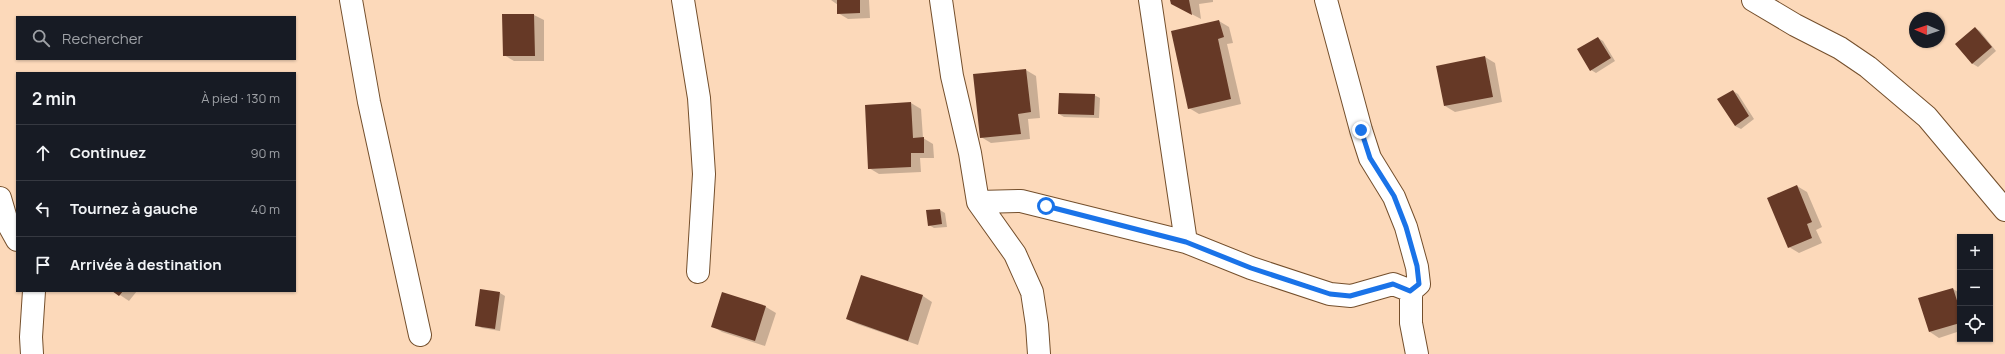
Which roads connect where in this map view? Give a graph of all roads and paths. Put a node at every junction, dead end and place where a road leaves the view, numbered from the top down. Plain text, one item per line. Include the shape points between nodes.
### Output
1 (351, 0) edge
2 (683, 0) edge
3 (941, 0) edge
4 (1150, 0) edge
5 (1326, 0) edge
6 (1753, 0) edge
7 (0, 198) edge
8 (978, 202) junction
9 (2005, 210) edge
10 (16, 238) edge
11 (1186, 242) junction
12 (698, 272) dead end
13 (1410, 291) junction
14 (34, 292) edge
15 (420, 335) dead end
16 (32, 354) edge
17 (1039, 354) edge
18 (1417, 354) edge

1 - 15 street via 369,102
2 - 12 street via 698,98 704,174
3 - 8 street via 952,76 970,153
4 - 11 street
5 - 13 street via 1370,158 1394,196 1413,249 1419,284
6 - 9 street via 1868,66 1927,117
7 - 10 street via 7,222
8 - 11 street via 1021,201
8 - 17 street via 1015,254 1032,292
11 - 13 street via 1251,268 1330,294 1350,296 1393,284
13 - 18 street via 1411,323
14 - 16 street

